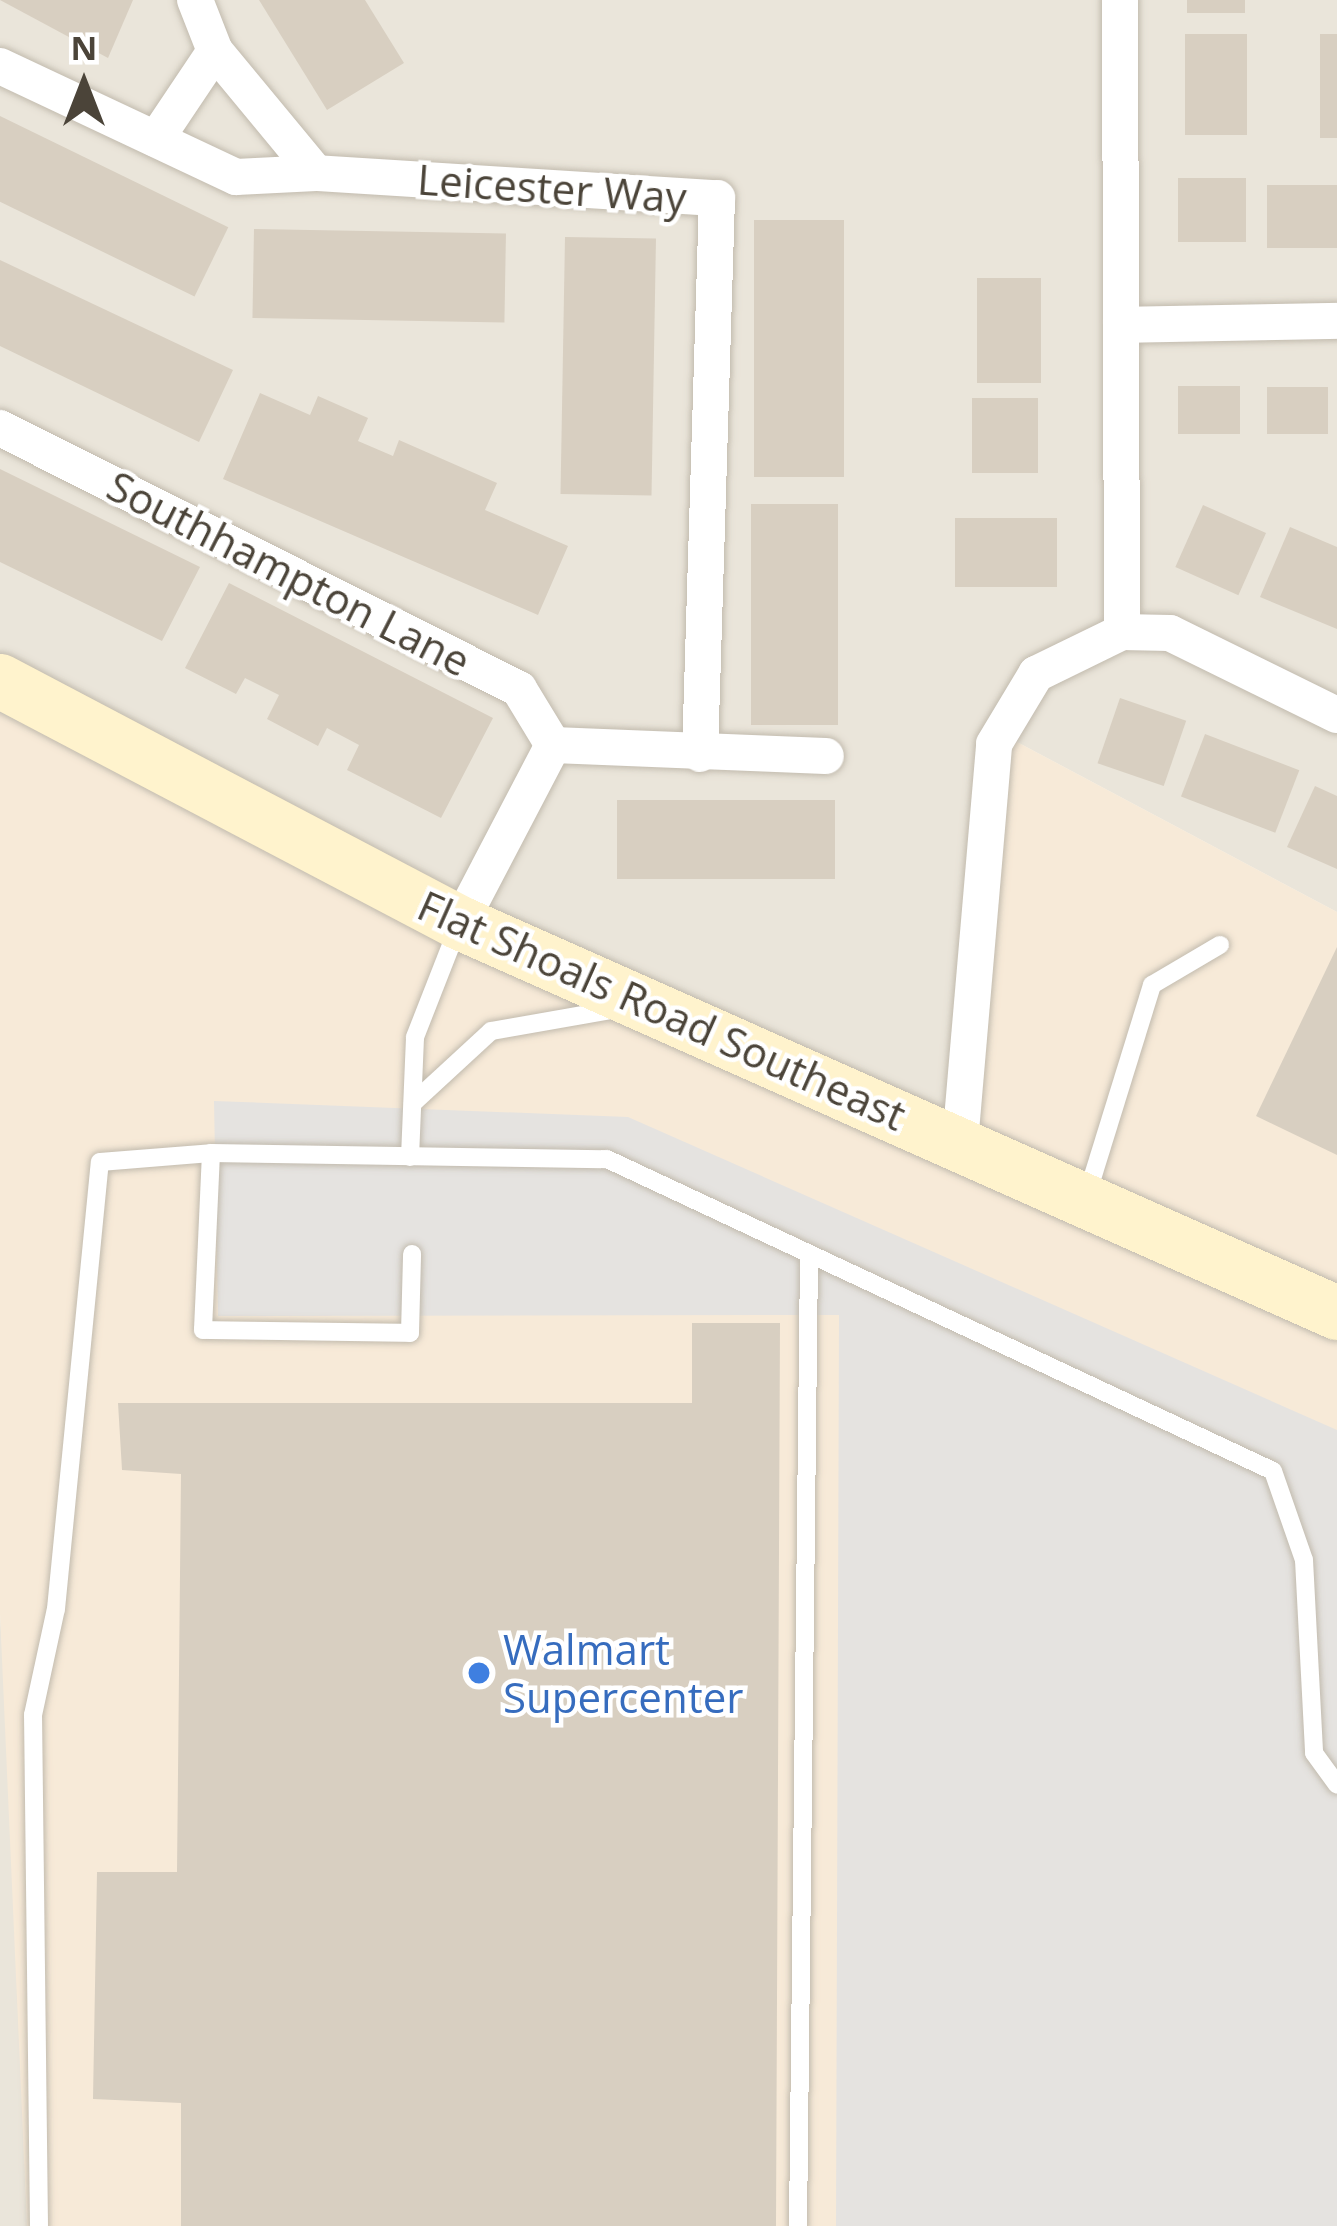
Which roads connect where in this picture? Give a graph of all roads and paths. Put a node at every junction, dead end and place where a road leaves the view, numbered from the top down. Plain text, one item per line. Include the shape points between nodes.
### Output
1 (195, 0) edge
2 (1120, 0) edge
3 (215, 51) junction
4 (0, 66) edge
5 (156, 140) junction
6 (316, 173) junction
7 (1337, 321) edge
8 (1121, 325) junction
9 (0, 428) edge
10 (1122, 632) junction
11 (0, 681) edge
12 (1337, 715) edge
13 (553, 746) junction
14 (700, 754) junction
15 (826, 756) dead end
16 (460, 923) junction
17 (1220, 945) dead end
18 (641, 1006) junction
19 (413, 1103) junction
20 (960, 1143) junction
21 (211, 1154) junction
22 (410, 1157) junction
23 (1086, 1199) junction
24 (412, 1254) dead end
25 (809, 1256) junction
26 (1337, 1313) edge
27 (1337, 1785) edge
28 (39, 2226) edge
29 (798, 2226) edge

1 - 3 street
2 - 8 street
3 - 5 street
3 - 6 street
4 - 5 street, Leicester Way
5 - 6 street, Leicester Way via 236,177
6 - 14 street, Leicester Way via 717,198
7 - 8 street
8 - 10 street
9 - 13 street, Southhampton Lane via 519,689
10 - 12 street via 1170,633
10 - 20 street via 1036,674 994,744
11 - 16 street, Flat Shoals Road Southeast
13 - 14 street
13 - 16 street
14 - 15 street
16 - 18 street, Flat Shoals Road Southeast
16 - 19 lane via 415,1037
17 - 23 lane via 1152,985
18 - 19 lane via 491,1031
18 - 20 street, Flat Shoals Road Southeast
19 - 22 lane
20 - 23 street, Flat Shoals Road Southeast
21 - 22 lane
21 - 24 lane via 203,1330 410,1333
21 - 28 lane via 100,1162 56,1609 33,1715
22 - 25 lane via 607,1159
23 - 26 street, Flat Shoals Road Southeast
25 - 27 lane via 1273,1472 1304,1560 1313,1753
25 - 29 lane

